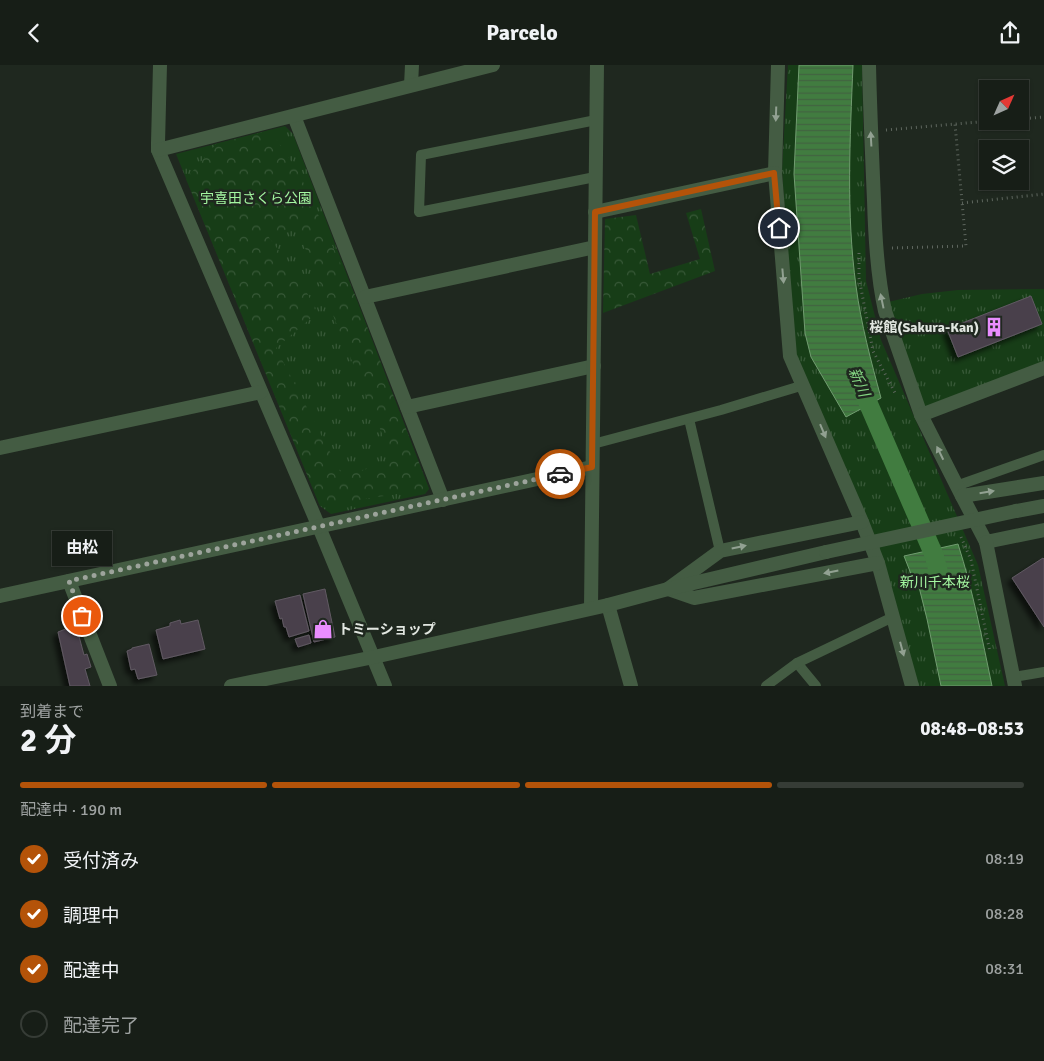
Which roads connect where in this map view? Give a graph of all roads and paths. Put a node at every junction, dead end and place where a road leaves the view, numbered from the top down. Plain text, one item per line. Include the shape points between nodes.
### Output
1 (160, 65) edge
2 (412, 65) edge
3 (494, 65) edge
4 (597, 65) edge
5 (778, 65) edge
6 (869, 65) edge
7 (411, 85) junction
8 (294, 116) junction
9 (1044, 117) edge
10 (1029, 118) edge
11 (596, 120) junction
12 (979, 122) edge
13 (955, 124) junction
14 (870, 131) junction
15 (158, 150) junction
16 (774, 173) junction
17 (596, 177) junction
18 (1044, 194) edge
19 (962, 203) junction
20 (595, 212) junction
21 (595, 247) junction
22 (876, 249) junction
23 (365, 297) junction
24 (594, 366) junction
25 (1044, 368) edge
26 (804, 385) junction
27 (262, 392) junction
28 (407, 407) junction
29 (921, 415) junction
30 (689, 419) junction
31 (593, 444) junction
32 (0, 448) edge
33 (1044, 455) edge
34 (592, 467) junction
35 (1044, 483) edge
36 (959, 491) junction
37 (444, 500) junction
38 (1044, 505) edge
39 (862, 522) junction
40 (319, 527) junction
41 (1044, 530) edge
42 (986, 542) junction
43 (720, 551) junction
44 (878, 563) junction
45 (69, 581) junction
46 (668, 589) junction
47 (0, 596) edge
48 (608, 605) junction
49 (591, 608) junction
50 (893, 617) junction
51 (374, 657) junction
52 (797, 663) junction
53 (1044, 672) edge
54 (1014, 681) edge
55 (110, 686) edge
56 (231, 686) edge
57 (385, 686) edge
58 (631, 686) edge
59 (766, 686) edge
60 (816, 686) edge
61 (912, 686) edge

1 - 15 street
2 - 7 street
3 - 7 street
4 - 11 street
5 -> 16 street
6 - 14 street
7 - 8 street
8 - 15 street
8 - 23 street
9 - 10 path
11 - 17 street
11 - 17 lane via 421,155 419,212
12 - 13 path
13 - 14 path
13 - 19 path
22 -> 14 street
15 - 27 street
16 - 20 street
16 -> 26 street via 790,356
17 - 20 street
18 - 19 path
19 - 22 path via 966,246
20 - 21 street
21 - 23 street
21 - 24 street
29 -> 22 street via 885,311
23 - 28 street
24 - 28 street
24 - 31 street
25 - 29 street
26 - 30 lane
26 -> 39 street
27 - 32 street
27 - 40 street
28 - 37 street
36 -> 29 street
30 - 31 lane
30 - 43 lane
31 - 34 street
33 - 36 lane
34 - 37 street
34 - 49 street
36 -> 35 street
36 - 42 street
37 - 40 street
38 - 46 street, bridge
43 -> 39 street
39 - 44 street
40 - 45 street
40 - 51 street
41 - 42 street
42 - 54 street
43 - 46 street
44 -> 46 street via 694,598
44 - 50 street
45 - 47 street
45 - 55 street
46 - 48 street
48 - 49 street
48 - 58 street
49 - 51 street
50 - 52 lane
50 -> 61 street
51 - 56 street
51 - 57 street
52 - 59 lane
52 - 60 lane
53 - 54 lane

